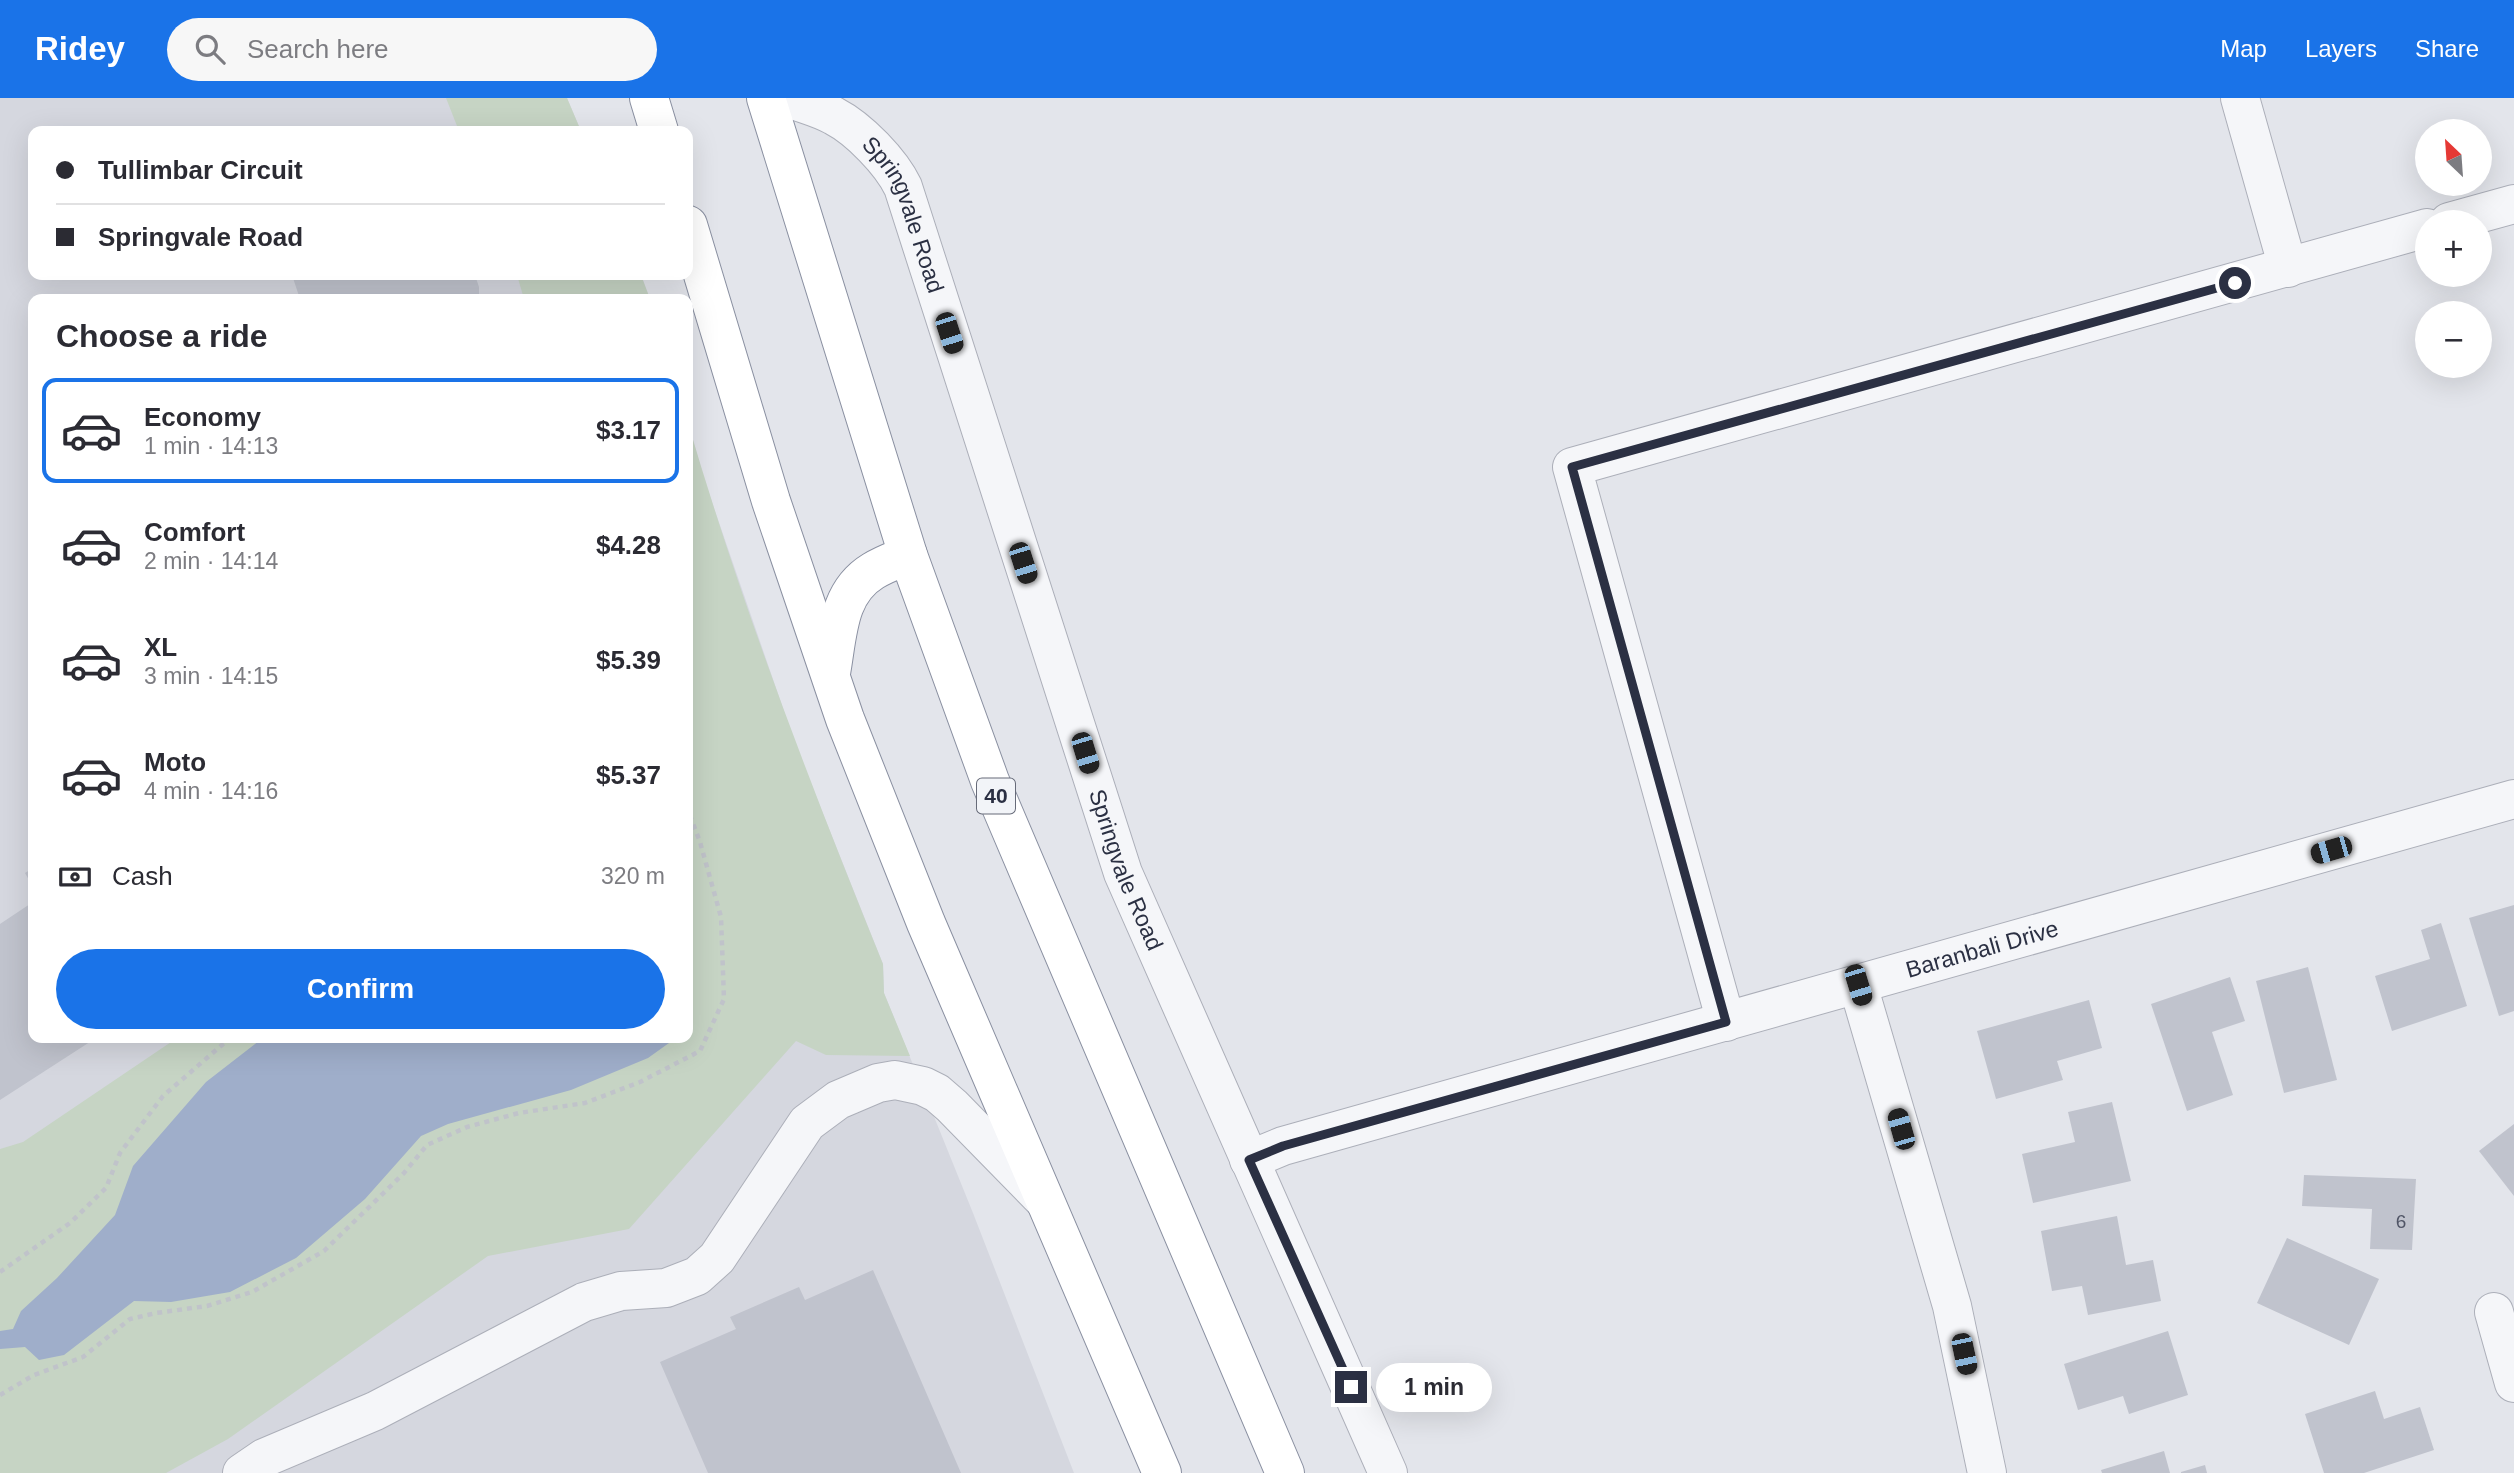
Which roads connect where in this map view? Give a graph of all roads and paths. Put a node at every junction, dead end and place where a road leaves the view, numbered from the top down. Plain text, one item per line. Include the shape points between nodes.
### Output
1 (649, 98) edge
2 (766, 98) edge
3 (788, 98) edge
4 (2240, 98) edge
5 (657, 126) edge
6 (2514, 204) edge
7 (2492, 210) edge
8 (2415, 231) edge
9 (693, 243) edge
10 (2288, 268) junction
11 (908, 555) junction
12 (831, 678) junction
13 (2514, 799) edge
14 (693, 823) edge
15 (1858, 985) junction
16 (1726, 1022) junction
17 (224, 1043) edge
18 (1249, 1160) junction
19 (1044, 1200) junction
20 (0, 1272) edge
21 (2494, 1312) dead end
22 (2514, 1383) edge
23 (0, 1395) edge
24 (243, 1473) edge
25 (1162, 1473) edge
26 (1284, 1473) edge
27 (1388, 1473) edge
28 (1987, 1473) edge

1 - 5 highway
2 - 11 highway, 40
3 - 18 street, Springvale Road via 835,116 880,155 903,187 1123,873
4 - 10 street
6 - 7 street
8 - 10 street
9 - 12 highway via 771,501
10 - 16 street via 1572,467
11 - 12 highway via 873,571 851,590 843,605
11 - 26 highway, 40 via 995,793
12 - 19 highway via 922,913
13 - 15 street, Baranbali Drive
14 - 23 path via 721,917 724,999 700,1051 640,1082 585,1103 519,1113 427,1145 324,1251 251,1292 207,1306 130,1319 83,1357 34,1375
15 - 16 street, Baranbali Drive
15 - 28 street via 1952,1306
16 - 18 street, Baranbali Drive via 1283,1146
17 - 20 path via 163,1096 120,1153 106,1188 70,1223
18 - 27 street, Springvale Road
19 - 24 street via 937,1093 895,1080 878,1083 838,1100 807,1123 717,1258 697,1276 666,1288 621,1291 584,1302 375,1411 264,1458
19 - 25 highway
21 - 22 street

